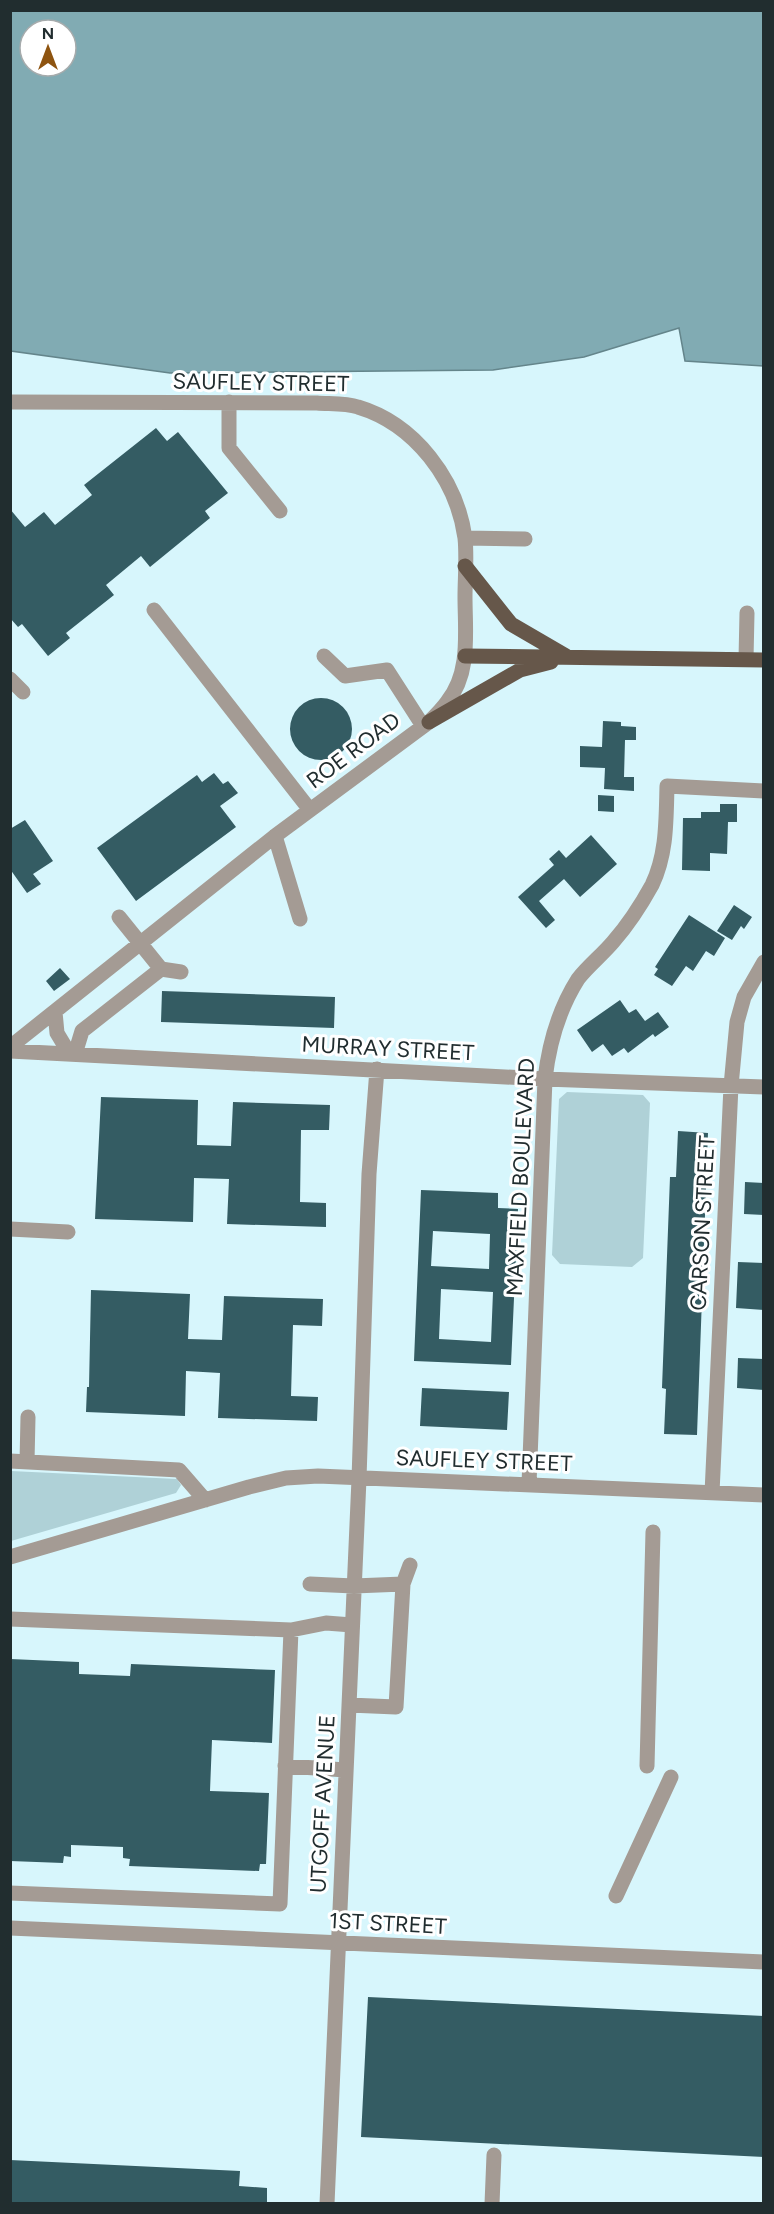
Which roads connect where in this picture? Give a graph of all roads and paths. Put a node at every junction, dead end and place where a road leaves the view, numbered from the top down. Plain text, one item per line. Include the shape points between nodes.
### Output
1 (10, 402) edge
2 (229, 402) junction
3 (280, 511) dead end
4 (465, 538) junction
5 (525, 539) dead end
6 (465, 566) junction
7 (154, 610) dead end
8 (747, 613) dead end
9 (324, 656) dead end
10 (465, 656) junction
11 (568, 657) junction
12 (746, 659) junction
13 (764, 660) edge
14 (10, 679) edge
15 (23, 692) dead end
16 (426, 724) junction
17 (764, 791) edge
18 (310, 810) junction
19 (275, 836) junction
20 (119, 917) dead end
21 (300, 919) dead end
22 (140, 943) junction
23 (764, 962) edge
24 (161, 969) junction
25 (181, 972) dead end
26 (56, 1012) junction
27 (10, 1049) edge
28 (72, 1054) junction
29 (377, 1069) junction
30 (545, 1079) junction
31 (731, 1086) junction
32 (764, 1087) edge
33 (10, 1230) edge
34 (68, 1232) dead end
35 (27, 1417) dead end
36 (10, 1461) edge
37 (27, 1462) junction
38 (359, 1479) junction
39 (529, 1484) junction
40 (712, 1493) junction
41 (764, 1495) edge
42 (206, 1500) junction
43 (653, 1532) dead end
44 (10, 1557) edge
45 (411, 1564) dead end
46 (310, 1584) dead end
47 (403, 1584) junction
48 (354, 1586) junction
49 (10, 1619) edge
50 (352, 1625) junction
51 (291, 1630) junction
52 (349, 1705) junction
53 (285, 1766) junction
54 (647, 1766) dead end
55 (346, 1770) junction
56 (671, 1777) dead end
57 (10, 1893) edge
58 (616, 1896) dead end
59 (10, 1928) edge
60 (338, 1943) junction
61 (764, 1962) edge
62 (494, 2155) dead end
63 (327, 2204) edge
64 (492, 2204) edge

1 - 2 street, SAUFLEY STREET
2 - 3 street via 229,448
2 - 4 street, SAUFLEY STREET via 357,406 393,423 439,468 452,493
4 - 5 street
4 - 6 street, SAUFLEY STREET
6 - 10 street, SAUFLEY STREET
6 - 11 main road via 511,624
7 - 18 street
8 - 12 street
9 - 16 street via 345,676 387,670
10 - 11 main road
10 - 16 street, ROE ROAD via 459,682 449,701
11 - 12 main road
11 - 16 main road via 520,670
12 - 13 main road
14 - 15 street
16 - 18 street, ROE ROAD
17 - 30 street, MAXFIELD BOULEVARD via 668,786 664,850 652,884 635,914 570,994 554,1030
18 - 19 street, ROE ROAD
19 - 21 street
19 - 22 street, ROE ROAD
20 - 22 street
22 - 24 street
22 - 26 street, ROE ROAD
23 - 31 street, CARSON STREET via 744,997 737,1022
24 - 25 street
24 - 28 street via 82,1031
26 - 27 street, ROE ROAD
26 - 28 street via 57,1033
27 - 28 street, MURRAY STREET
28 - 29 street, MURRAY STREET
29 - 30 street, MURRAY STREET
29 - 38 street, UTGOFF AVENUE via 369,1174
30 - 31 street, MURRAY STREET
30 - 39 street, MAXFIELD BOULEVARD
31 - 32 street, MURRAY STREET
31 - 40 street, CARSON STREET
33 - 34 street
35 - 37 street
36 - 37 street
37 - 42 street via 179,1470
38 - 39 street, SAUFLEY STREET
38 - 42 street, SAUFLEY STREET via 286,1478
38 - 48 street, UTGOFF AVENUE
39 - 40 street, SAUFLEY STREET
40 - 41 street, SAUFLEY STREET
42 - 44 street, SAUFLEY STREET
43 - 54 street
45 - 47 street
46 - 48 street
47 - 48 street
47 - 52 street via 396,1707
48 - 50 street, UTGOFF AVENUE
49 - 51 street
50 - 51 street via 326,1623
50 - 52 street, UTGOFF AVENUE
51 - 53 street
52 - 55 street, UTGOFF AVENUE
53 - 55 street
53 - 57 street via 280,1904
55 - 60 street, UTGOFF AVENUE
56 - 58 street
59 - 60 street, 1ST STREET
60 - 61 street, 1ST STREET
60 - 63 street, UTGOFF AVENUE
62 - 64 street

